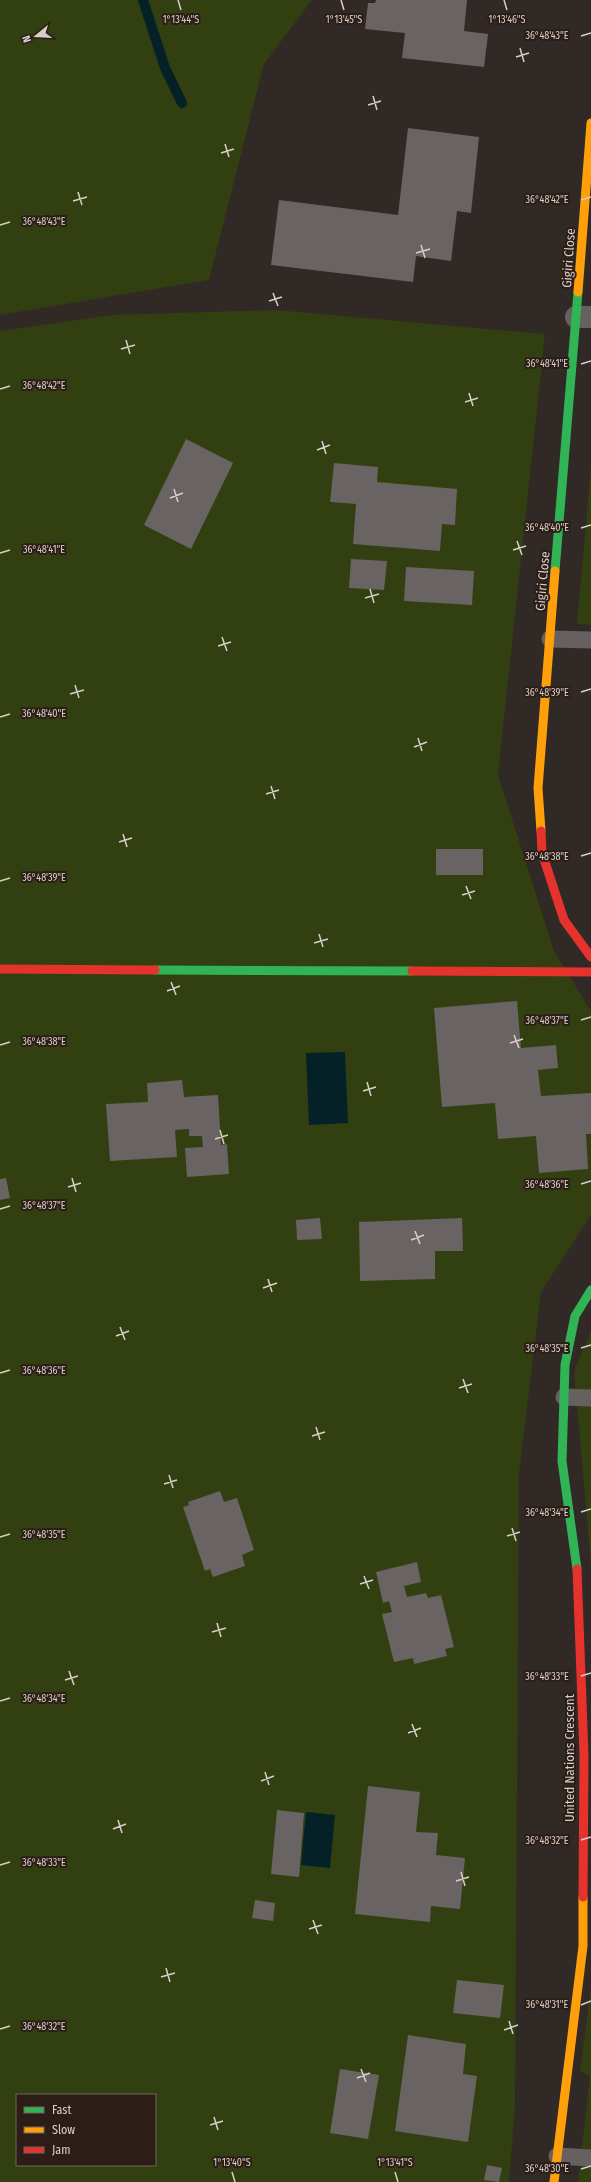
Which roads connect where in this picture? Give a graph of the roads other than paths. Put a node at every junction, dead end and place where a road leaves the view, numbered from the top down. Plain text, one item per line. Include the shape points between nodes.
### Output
1 (591, 123) edge
2 (584, 317) edge
3 (550, 639) junction
4 (591, 640) edge
5 (591, 957) edge
6 (0, 969) edge
7 (591, 972) edge
8 (591, 1290) edge
9 (564, 1397) junction
10 (591, 1398) edge
11 (585, 1582) edge
12 (587, 1783) edge
13 (557, 2156) junction
14 (591, 2158) edge
15 (554, 2182) edge

1 - 2 street, Gigiri Close
2 - 3 street, Gigiri Close
3 - 4 lane
3 - 5 street, Gigiri Close via 538,788 542,853 564,920
6 - 7 street
8 - 9 street, United Nations Crescent via 576,1316 566,1365
9 - 10 lane
9 - 11 street, United Nations Crescent via 562,1461
11 - 12 street, United Nations Crescent
12 - 13 street, United Nations Crescent via 582,1946
13 - 14 lane
13 - 15 street, United Nations Crescent

